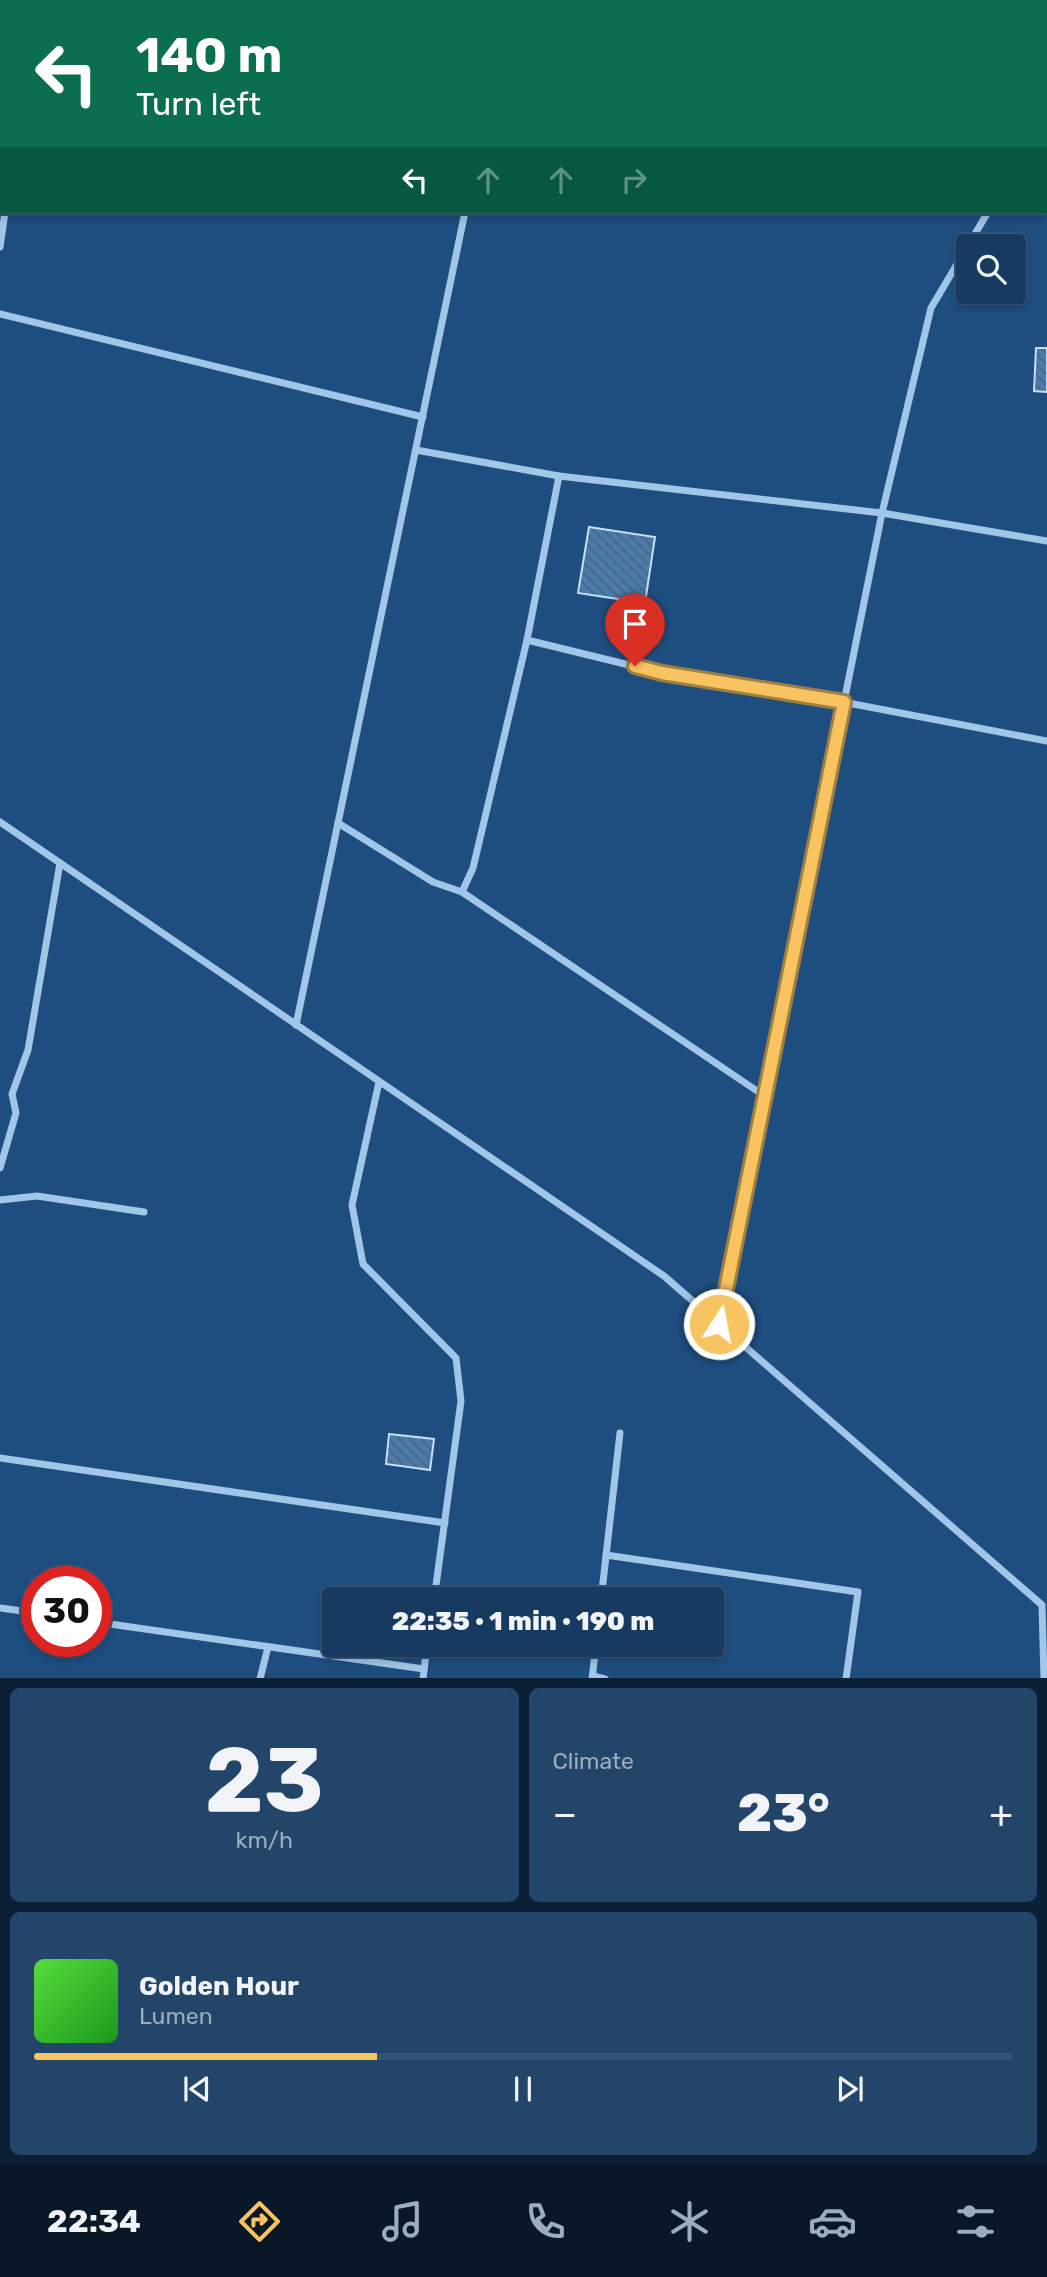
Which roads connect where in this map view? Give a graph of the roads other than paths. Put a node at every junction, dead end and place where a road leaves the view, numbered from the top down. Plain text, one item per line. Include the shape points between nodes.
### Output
1 (5, 214) edge
2 (465, 214) edge
3 (987, 214) edge
4 (0, 247) edge
5 (0, 314) edge
6 (423, 417) junction
7 (416, 450) junction
8 (559, 476) junction
9 (883, 513) junction
10 (1047, 541) edge
11 (527, 640) junction
12 (844, 702) junction
13 (1047, 741) edge
14 (0, 822) edge
15 (338, 823) junction
16 (60, 863) junction
17 (462, 892) junction
18 (296, 1025) junction
19 (379, 1082) junction
20 (766, 1097) junction
21 (0, 1168) edge
22 (0, 1200) edge
23 (144, 1212) dead end
24 (719, 1324) junction
25 (620, 1433) dead end
26 (0, 1458) edge
27 (444, 1523) junction
28 (606, 1555) junction
29 (436, 1587) edge
30 (602, 1587) edge
31 (1044, 1606) edge
32 (0, 1608) edge
33 (21, 1611) edge
34 (112, 1624) edge
35 (268, 1647) junction
36 (426, 1657) edge
37 (595, 1657) edge
38 (424, 1670) junction
39 (593, 1677) edge
40 (260, 1678) edge
41 (423, 1678) edge
42 (605, 1678) edge
43 (846, 1678) edge
44 (1044, 1678) edge

1 - 4 street
2 - 6 street
3 - 9 street via 931,308
5 - 6 street
6 - 7 street
7 - 8 street
7 - 15 street
8 - 9 street
8 - 11 street
9 - 10 street
9 - 12 street
11 - 12 street via 662,673
11 - 17 street via 473,868
12 - 13 street
12 - 20 street
14 - 16 street
15 - 17 street via 433,882
15 - 18 street
16 - 18 street
16 - 21 street via 28,1051 12,1094 16,1113
17 - 20 street
18 - 19 street
19 - 24 street via 664,1276
19 - 27 street via 352,1205 363,1264 456,1358 461,1401
20 - 24 street
22 - 23 street via 37,1196
24 - 31 street
25 - 28 street
26 - 27 street
27 - 29 street
28 - 30 street
28 - 43 street via 858,1592
31 - 44 street
32 - 33 street
34 - 35 street
35 - 38 street
35 - 40 street
36 - 38 street
37 - 39 street
38 - 41 street
39 - 42 street

